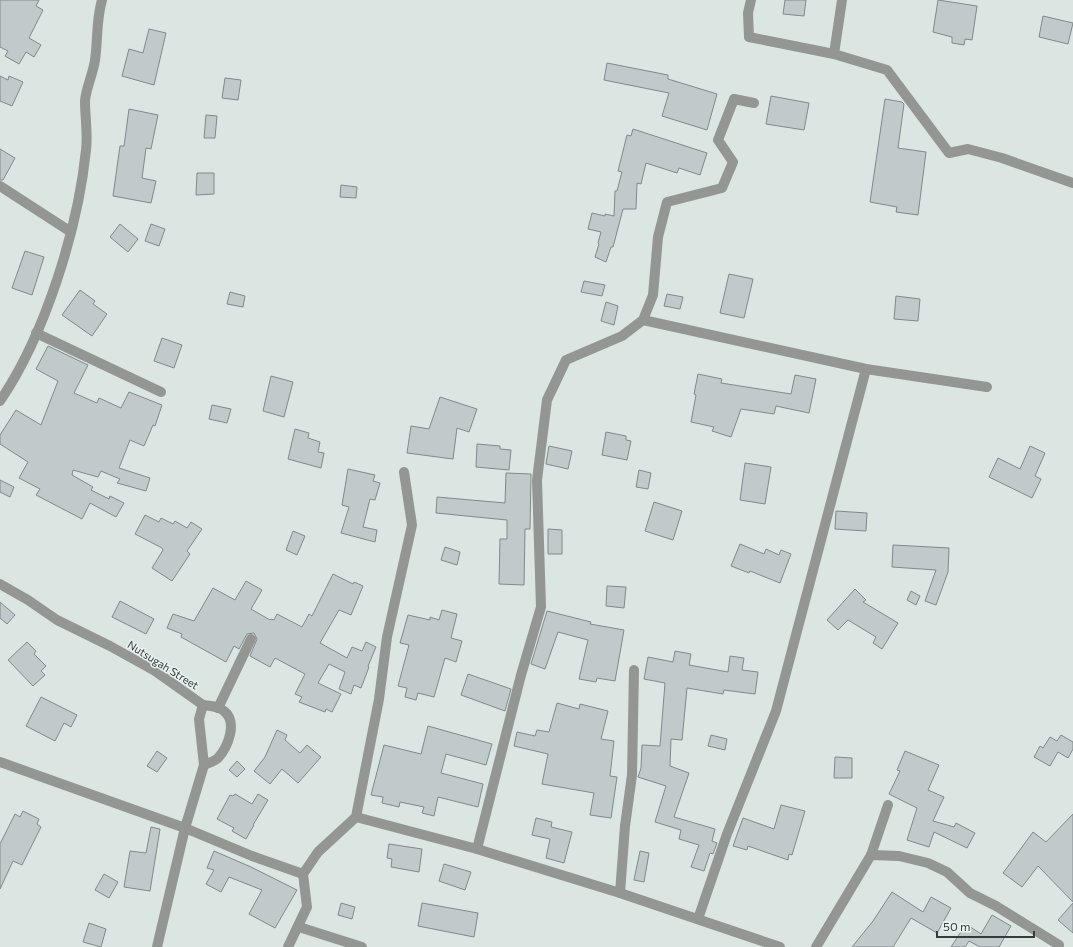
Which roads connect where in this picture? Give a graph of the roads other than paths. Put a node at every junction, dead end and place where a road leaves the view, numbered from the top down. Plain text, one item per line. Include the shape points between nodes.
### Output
1 (102, 0) edge
2 (751, 0) edge
3 (842, 0) edge
4 (834, 54) junction
5 (754, 103) dead end
6 (1073, 183) edge
7 (0, 186) edge
8 (71, 232) junction
9 (643, 320) junction
10 (36, 333) junction
11 (866, 369) junction
12 (987, 387) dead end
13 (161, 392) dead end
14 (0, 401) edge
15 (404, 472) dead end
16 (0, 584) edge
17 (251, 639) dead end
18 (634, 670) dead end
19 (203, 704) junction
20 (218, 708) junction
21 (0, 762) edge
22 (204, 765) junction
23 (888, 805) dead end
24 (356, 817) junction
25 (185, 828) junction
26 (477, 849) junction
27 (871, 855) junction
28 (303, 874) junction
29 (620, 893) junction
30 (698, 919) junction
31 (299, 927) junction
32 (1059, 945) dead end
33 (157, 947) edge
34 (288, 947) edge
35 (362, 947) edge
36 (780, 947) edge
37 (816, 947) edge

1 - 8 street via 95,61 85,99 86,149
2 - 4 street via 748,13 749,37
3 - 4 street
4 - 6 street via 886,70 949,153 968,149
5 - 9 street via 734,99 718,140 733,162 722,188 667,202 658,237 653,294
7 - 8 street
8 - 10 street
9 - 11 street
9 - 26 street via 622,336 566,360 547,400 537,480 541,607
10 - 13 street
10 - 14 street via 14,380
11 - 12 street
11 - 30 street via 776,711 730,827
15 - 24 street via 412,526 387,637 379,698
16 - 19 street, Nutsugah Street via 57,620 155,671
17 - 20 street
18 - 29 street via 632,775
19 - 20 street
19 - 22 street, Nutsugah Street via 199,719
20 - 22 street via 224,711 232,725 226,744 217,759
21 - 25 street
22 - 25 street, Nutsugah Street
23 - 27 street
24 - 26 street
24 - 28 street via 318,852
25 - 28 street
25 - 33 street, Nutsugah Street
26 - 29 street
27 - 32 street via 899,856 941,869 970,893
27 - 37 street
28 - 31 street via 307,907
29 - 30 street
30 - 36 street
31 - 34 street
31 - 35 street

